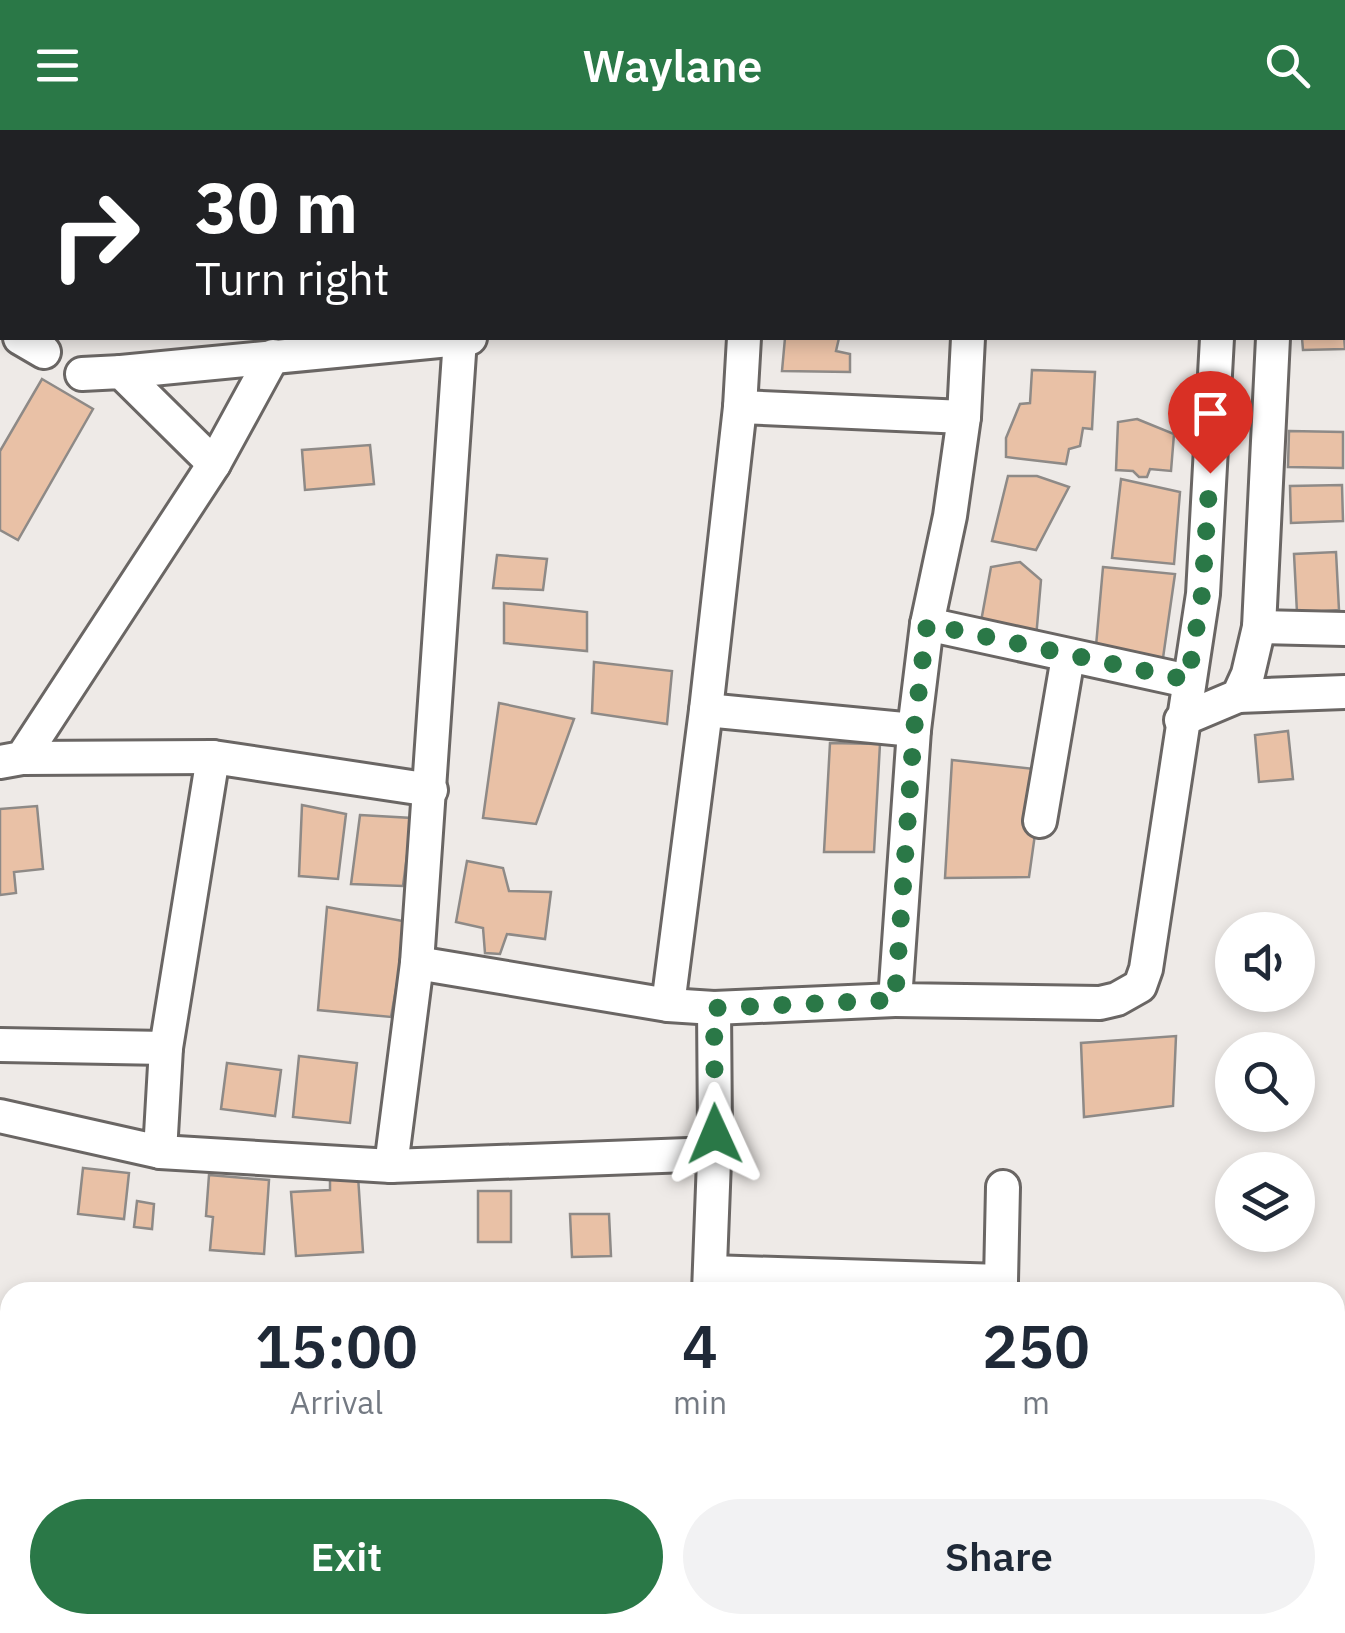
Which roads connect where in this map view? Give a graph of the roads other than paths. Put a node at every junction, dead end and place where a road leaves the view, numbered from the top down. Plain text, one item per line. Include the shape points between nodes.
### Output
1 (444, 340) edge
2 (465, 340) edge
3 (744, 340) edge
4 (968, 340) edge
5 (1217, 340) edge
6 (1273, 340) edge
7 (274, 356) junction
8 (122, 372) junction
9 (82, 374) dead end
10 (740, 407) junction
11 (964, 416) junction
12 (214, 464) junction
13 (927, 624) junction
14 (1259, 626) junction
15 (1345, 629) edge
16 (1068, 657) junction
17 (1188, 680) junction
18 (1345, 692) edge
19 (1238, 696) junction
20 (706, 710) junction
21 (1181, 720) junction
22 (914, 730) junction
23 (213, 758) junction
24 (11, 760) edge
25 (431, 790) junction
26 (1040, 821) dead end
27 (417, 963) junction
28 (895, 1000) junction
29 (668, 1005) junction
30 (714, 1008) junction
31 (0, 1046) edge
32 (166, 1048) junction
33 (0, 1116) edge
34 (160, 1152) junction
35 (715, 1154) junction
36 (390, 1166) junction
37 (1003, 1187) dead end
38 (710, 1282) edge

1 - 7 street
2 - 25 street
3 - 10 street
4 - 11 street
5 - 17 street via 1202,594
6 - 14 street
7 - 8 street
7 - 12 street
8 - 9 street
8 - 12 street
10 - 11 street
10 - 20 street
11 - 13 street
12 - 24 street
13 - 16 street
13 - 22 street
14 - 15 street
14 - 19 street
16 - 17 street
16 - 26 street
17 - 21 street
18 - 19 street
19 - 21 street
20 - 22 street
20 - 29 street
21 - 28 street via 1140,986 1100,1004
22 - 28 street
23 - 24 street
23 - 25 street
23 - 32 street
25 - 27 street
27 - 29 street
27 - 36 street
28 - 30 street
29 - 30 street
30 - 35 street
31 - 32 street
32 - 34 street
33 - 34 street
34 - 36 street
35 - 36 street
35 - 38 street
37 - 38 street via 1001,1280

